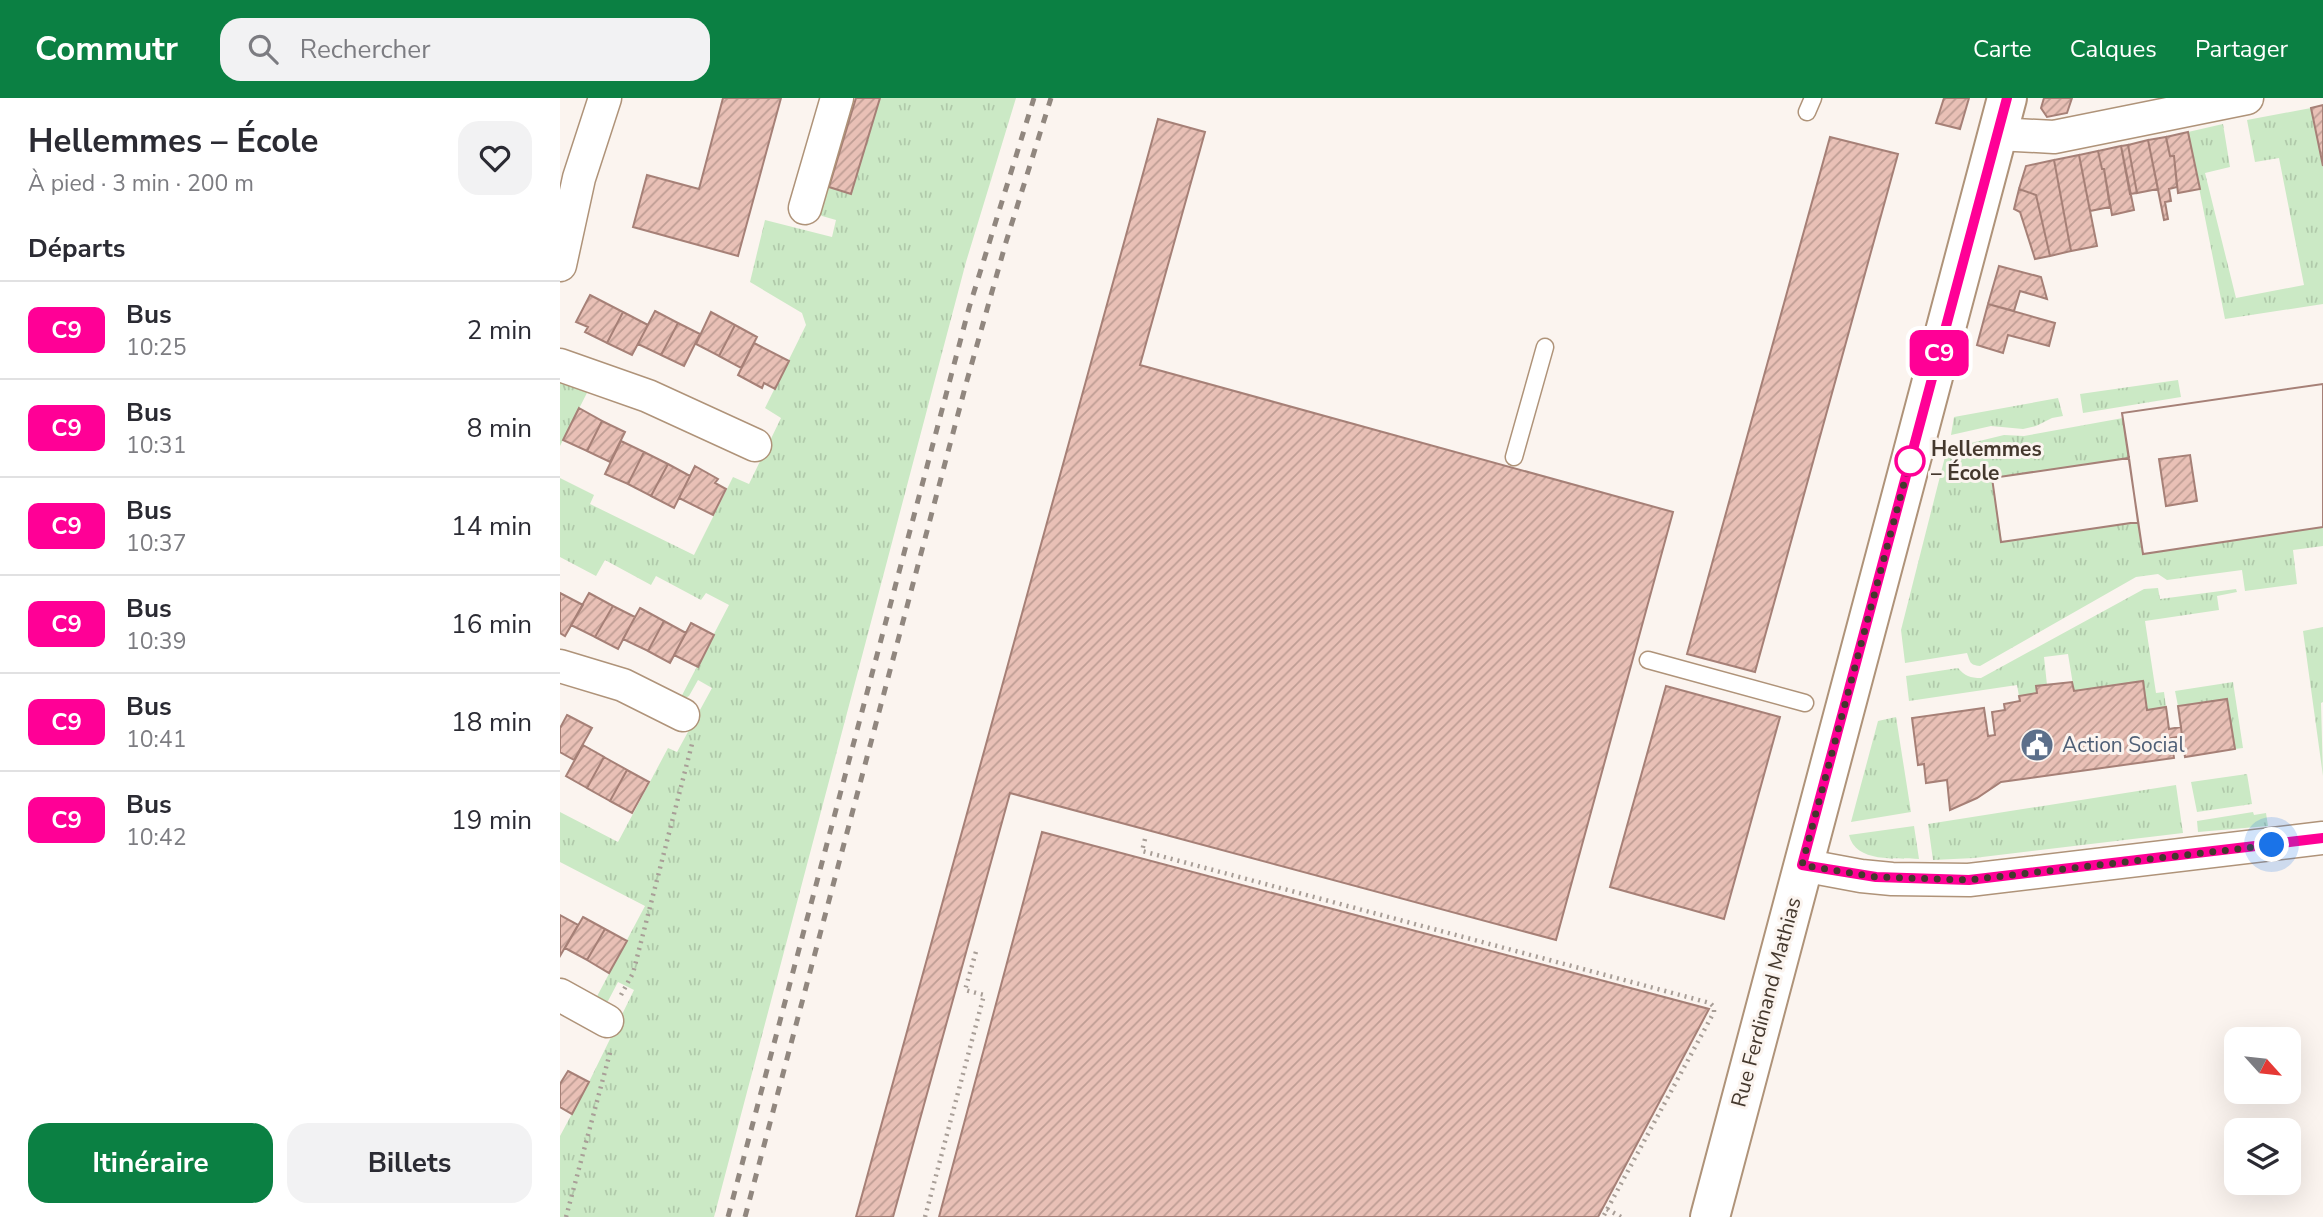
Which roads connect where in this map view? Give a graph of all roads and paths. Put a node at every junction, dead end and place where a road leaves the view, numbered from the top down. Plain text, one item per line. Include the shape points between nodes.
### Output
1 (605, 98) edge
2 (837, 98) edge
3 (2007, 98) edge
4 (2247, 98) edge
5 (1997, 134) junction
6 (805, 208) dead end
7 (561, 258) edge
8 (1545, 347) dead end
9 (560, 365) edge
10 (755, 445) dead end
11 (1514, 457) dead end
12 (1648, 660) dead end
13 (560, 666) edge
14 (1805, 703) dead end
15 (683, 715) joint
16 (2323, 838) edge
17 (1146, 839) dead end
18 (1802, 865) junction
19 (977, 948) dead end
20 (560, 995) edge
21 (607, 1021) junction
22 (1607, 1209) junction
23 (566, 1217) edge
24 (925, 1217) edge
25 (1603, 1217) edge
26 (1621, 1217) edge
27 (1710, 1217) edge

1 - 7 street via 579,178
2 - 6 street
3 - 5 street, Rue Ferdinand Mathias
4 - 5 street via 2054,137
5 - 18 street, Rue Ferdinand Mathias
8 - 11 lane
9 - 10 street via 648,396
12 - 14 lane
13 - 15 street via 623,685
15 - 21 path via 694,738 633,973
16 - 18 street via 1969,880 1892,879
17 - 22 path via 1142,851 1710,1003 1714,1012
18 - 27 street, Rue Ferdinand Mathias
19 - 24 path via 965,990 984,995
20 - 21 street
21 - 23 path via 611,1052
22 - 25 path
22 - 26 path

